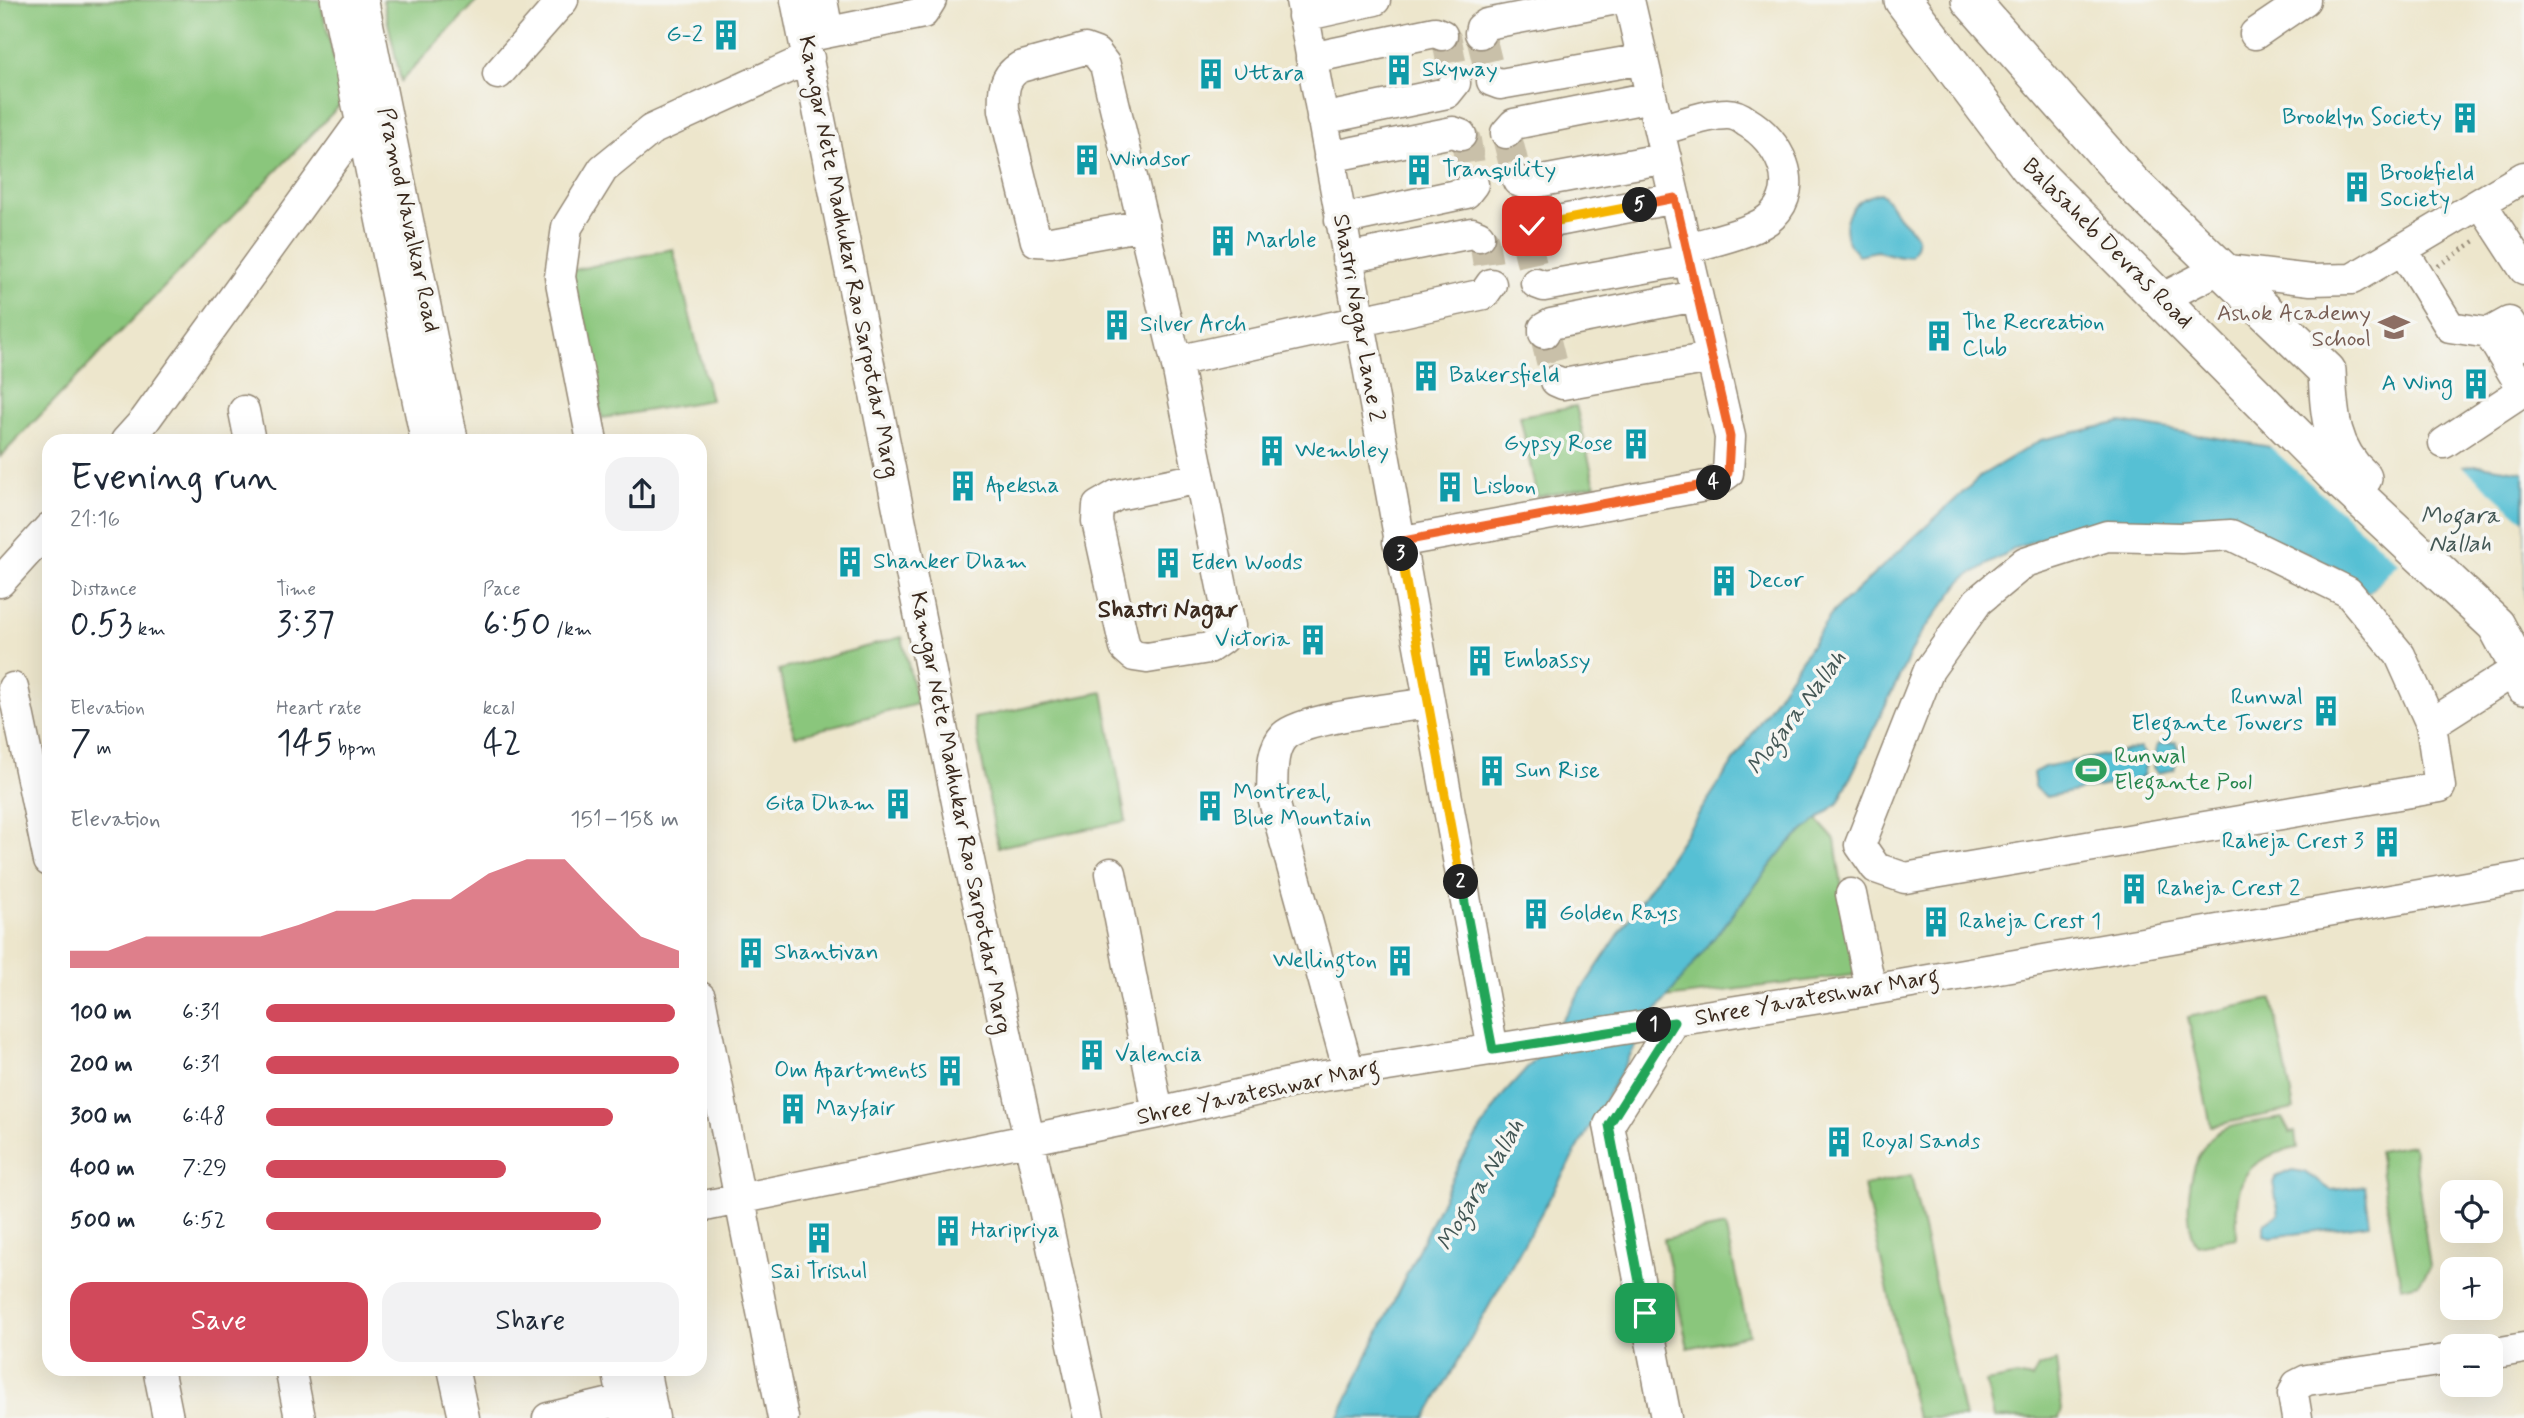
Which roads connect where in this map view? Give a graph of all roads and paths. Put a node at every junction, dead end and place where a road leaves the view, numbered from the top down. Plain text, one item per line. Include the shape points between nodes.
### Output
1 (337, 0) edge
2 (363, 0) edge
3 (563, 0) edge
4 (796, 0) edge
5 (822, 0) edge
6 (931, 0) edge
7 (1375, 0) edge
8 (1611, 0) edge
9 (1629, 0) edge
10 (1903, 0) edge
11 (1970, 0) edge
12 (2305, 0) edge
13 (1302, 8) edge
14 (1480, 33) dead end
15 (2255, 34) dead end
16 (1442, 35) dead end
17 (814, 42) junction
18 (1311, 58) junction
19 (1643, 59) junction
20 (498, 74) dead end
21 (1492, 81) dead end
22 (1454, 83) dead end
23 (1651, 97) junction
24 (1322, 119) junction
25 (359, 124) junction
26 (1506, 133) dead end
27 (1461, 135) dead end
28 (1662, 144) junction
29 (1329, 157) junction
30 (2524, 177) edge
31 (1518, 181) dead end
32 (1473, 184) dead end
33 (1675, 198) junction
34 (2489, 215) junction
35 (1340, 220) junction
36 (1144, 225) junction
37 (1525, 235) dead end
38 (1479, 236) dead end
39 (2402, 249) junction
40 (1688, 255) junction
41 (1347, 258) junction
42 (2219, 269) junction
43 (2524, 270) edge
44 (2420, 278) junction
45 (1536, 283) dead end
46 (1491, 285) dead end
47 (1696, 296) junction
48 (2161, 299) junction
49 (1358, 319) junction
50 (1544, 333) dead end
51 (2489, 333) junction
52 (2524, 345) edge
53 (1711, 358) junction
54 (1176, 360) junction
55 (1556, 381) dead end
56 (2524, 390) edge
57 (244, 411) dead end
58 (132, 434) edge
59 (249, 434) edge
60 (425, 434) edge
61 (452, 434) edge
62 (591, 434) edge
63 (2444, 443) dead end
64 (2342, 470) junction
65 (1200, 478) junction
66 (42, 536) edge
67 (1398, 542) junction
68 (0, 582) edge
69 (2511, 642) edge
70 (13, 688) dead end
71 (1427, 703) junction
72 (2431, 724) junction
73 (42, 827) edge
74 (1111, 873) dead end
75 (2524, 877) edge
76 (1851, 894) dead end
77 (1871, 990) junction
78 (1666, 1023) junction
79 (707, 1033) edge
80 (1493, 1050) junction
81 (1349, 1072) junction
82 (1158, 1114) junction
83 (1027, 1141) junction
84 (739, 1198) junction
85 (707, 1205) edge
86 (2524, 1348) edge
87 (2503, 1351) edge
88 (2440, 1361) edge
89 (160, 1376) edge
90 (291, 1376) edge
91 (455, 1376) edge
92 (619, 1376) edge
93 (646, 1376) edge
94 (625, 1409) edge
95 (168, 1418) edge
96 (300, 1418) edge
97 (464, 1418) edge
98 (548, 1418) edge
99 (654, 1418) edge
100 (783, 1418) edge
101 (1089, 1418) edge
102 (1666, 1418) edge
103 (2297, 1418) edge

1 - 25 street, Pramod Navalkar Road
2 - 61 street, Pramod Navalkar Road
3 - 20 street
4 - 17 street, Kamgar Nete Madhukar Rao Sarpotdar Marg
5 - 17 street
6 - 17 street via 923,13
7 - 13 street
8 - 14 street via 1487,24
9 - 19 street
10 - 48 main road, Balasaheb Devras Road via 2029,167
11 - 42 main road via 2132,183
12 - 15 street
13 - 18 street, Shastri Nagar Lane 2
16 - 18 street via 1435,32
17 - 62 street via 651,130 603,169 567,227 560,277
17 - 83 street, Kamgar Nete Madhukar Rao Sarpotdar Marg via 966,850
18 - 24 street, Shastri Nagar Lane 2
19 - 21 street via 1500,84
19 - 23 street
22 - 24 street via 1447,93
23 - 26 street via 1514,124
23 - 28 street
24 - 29 street, Shastri Nagar Lane 2
25 - 58 street
25 - 60 street, Pramod Navalkar Road
27 - 29 street via 1453,132
28 - 31 street via 1526,184
28 - 33 street
28 - 40 street via 1729,113 1772,140 1783,159 1782,202 1772,216
29 - 35 street, Shastri Nagar Lane 2
30 - 34 street
32 - 35 street via 1466,193
33 - 37 street via 1532,226
33 - 40 street
34 - 39 street
34 - 43 street
34 - 44 path
35 - 41 street, Shastri Nagar Lane 2
36 - 36 street via 1105,65 1097,53 1072,51 1011,72 1003,93 1004,110 1036,241
36 - 54 street
38 - 41 street via 1472,233
39 - 42 street via 2352,279 2311,280
39 - 44 street
40 - 45 street via 1544,286
40 - 47 street
41 - 49 street, Shastri Nagar Lane 2
42 - 48 street
42 - 64 main road via 2326,371 2331,425
44 - 51 street via 2450,327
46 - 49 street via 1484,294
47 - 50 street via 1551,324
47 - 53 street
48 - 64 main road, Balasaheb Devras Road
49 - 54 street
49 - 67 street, Shastri Nagar Lane 2
51 - 52 street via 2510,322
51 - 56 street
53 - 55 street via 1563,384
53 - 67 street via 1730,437 1728,473 1711,485
54 - 65 street
56 - 63 street
57 - 59 street
64 - 69 main road, Balasaheb Devras Road
65 - 65 street via 1117,495 1098,506 1097,521 1125,648 1134,656 1209,648 1230,626
66 - 68 street
67 - 71 street, Shastri Nagar Lane 2
69 - 72 street
70 - 73 street
71 - 80 street, Shastri Nagar Lane 2
71 - 81 street via 1304,726 1283,737 1273,761 1272,794
72 - 72 street via 2400,655 2348,592 2231,535 2107,536 2025,562 1978,601 1929,670 1860,845 1876,868 1905,878 2440,787
74 - 82 street
75 - 77 street, Shree Yavateshwar Marg
76 - 77 street
77 - 78 street, Shree Yavateshwar Marg
78 - 80 street, Shree Yavateshwar Marg
78 - 102 street via 1609,1125
79 - 84 street
80 - 81 street, Shree Yavateshwar Marg
81 - 82 street, Shree Yavateshwar Marg
82 - 83 street, Shree Yavateshwar Marg
83 - 84 street, Shree Yavateshwar Marg
83 - 101 street, Kamgar Nete Madhukar Rao Sarpotdar Marg
84 - 85 street, Shree Yavateshwar Marg
84 - 100 street
86 - 87 street
88 - 103 street via 2307,1380 2297,1385 2293,1394
89 - 95 street
90 - 96 street
91 - 97 street
92 - 94 street
93 - 99 street
94 - 98 street

